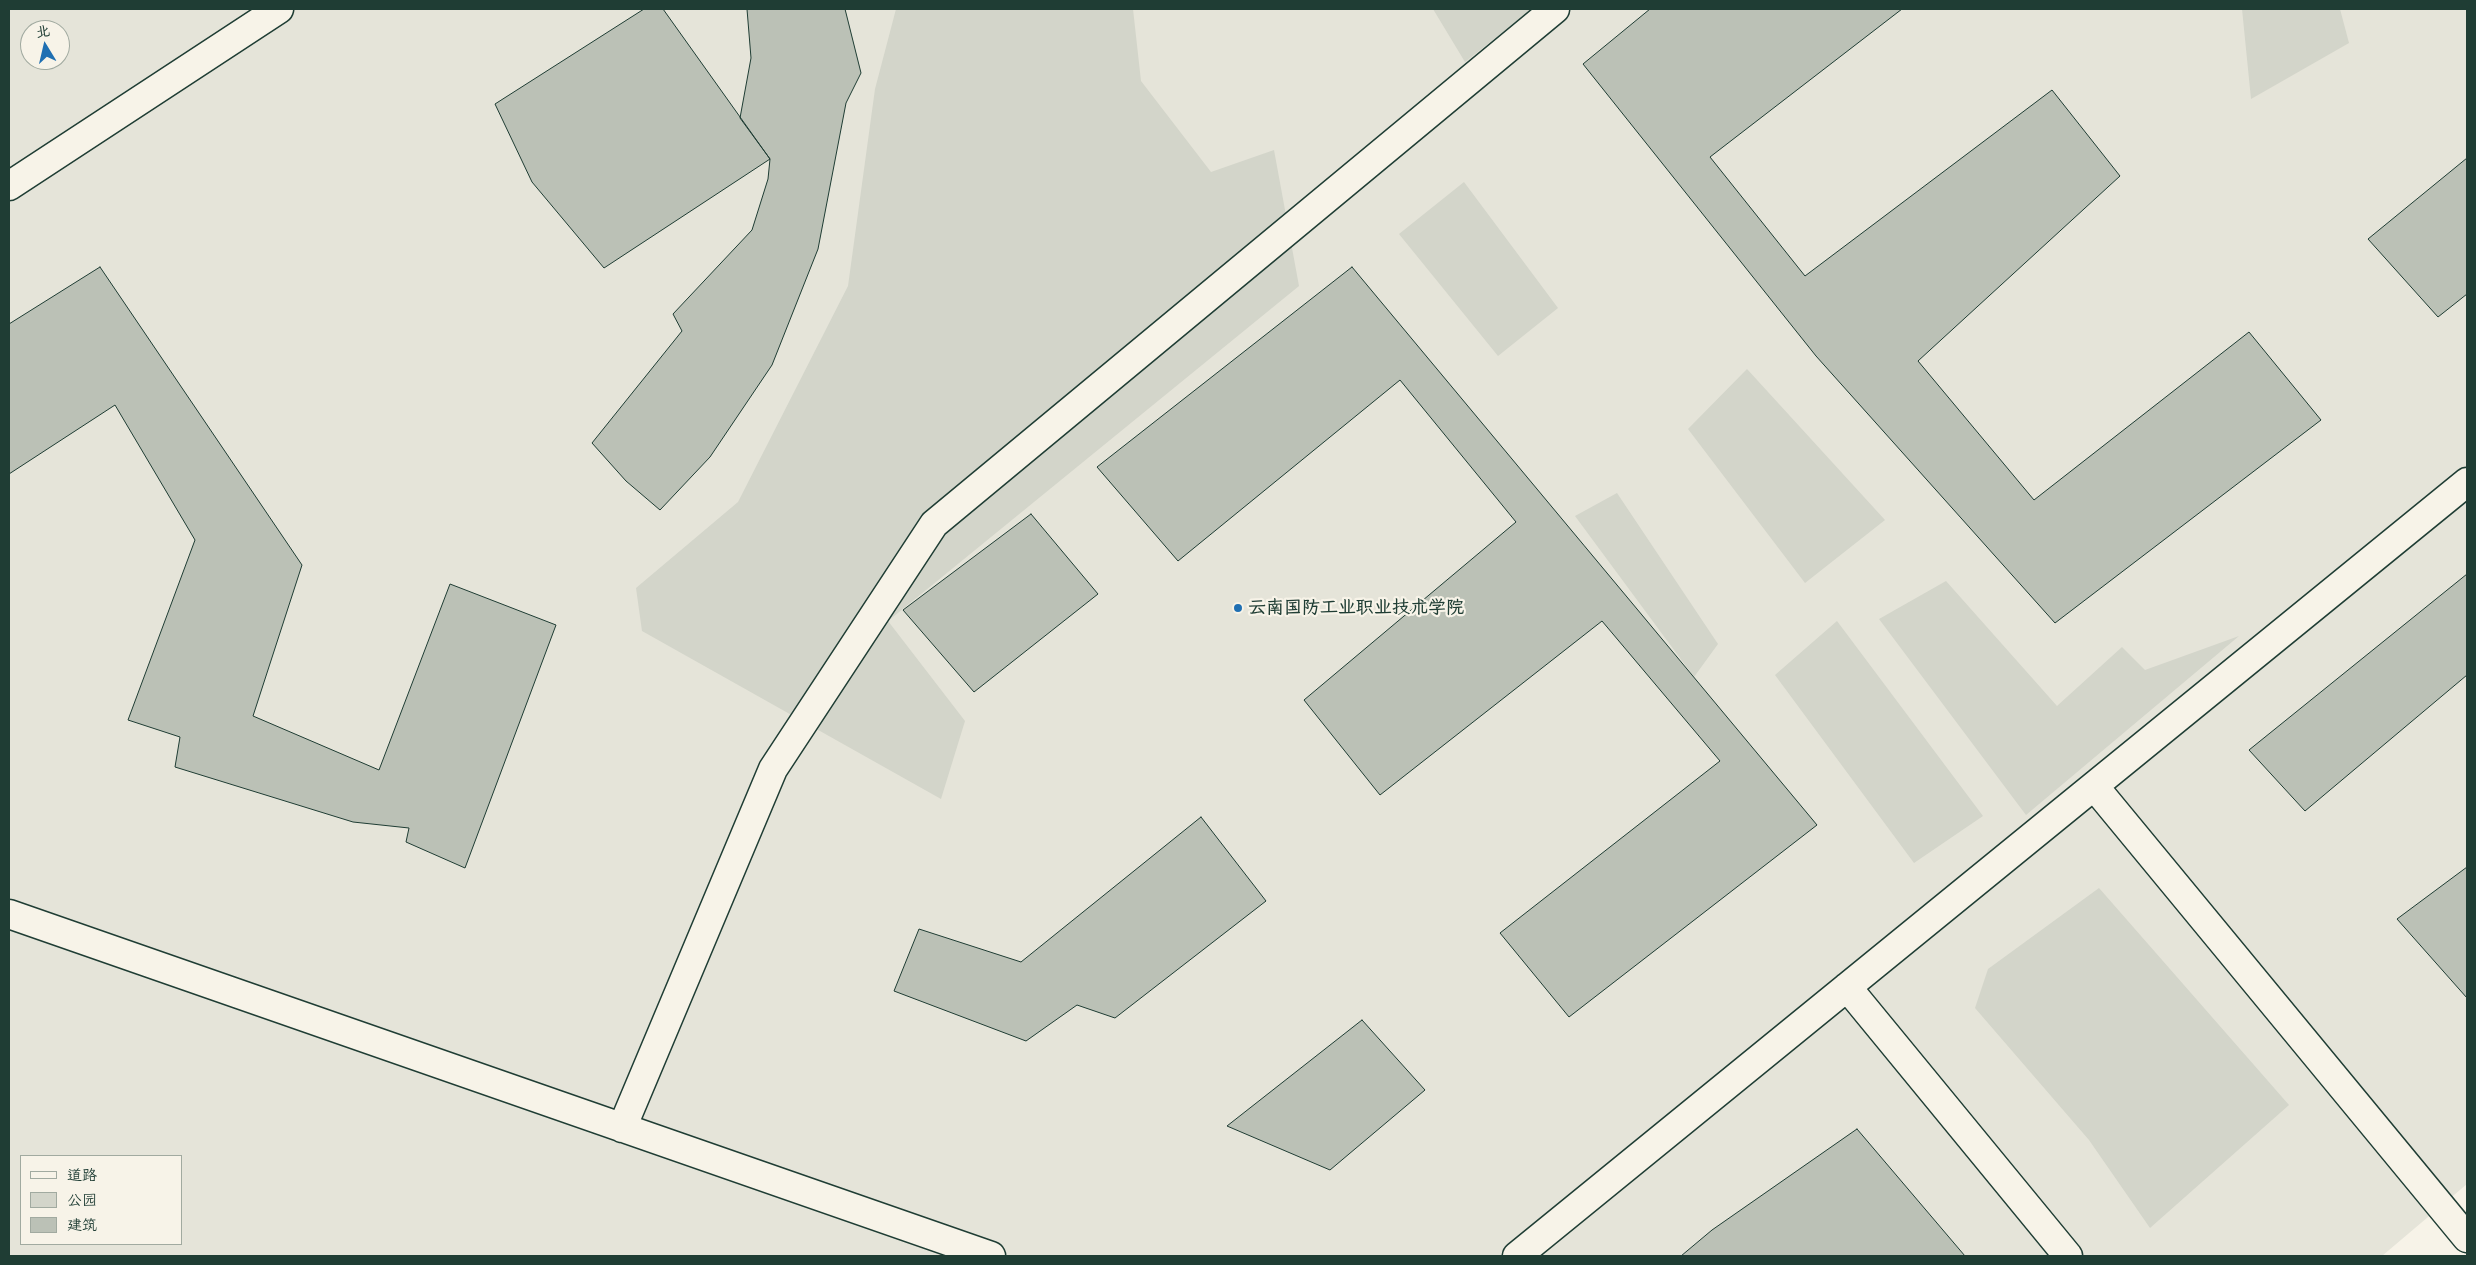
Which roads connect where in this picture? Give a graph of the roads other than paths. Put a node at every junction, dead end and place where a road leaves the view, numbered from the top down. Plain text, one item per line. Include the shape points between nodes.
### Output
1 (279, 9) edge
2 (1554, 9) edge
3 (9, 186) edge
4 (2467, 482) edge
5 (2094, 786) junction
6 (9, 914) edge
7 (1847, 987) junction
8 (622, 1128) junction
9 (2467, 1238) edge
10 (991, 1256) edge
11 (1516, 1256) edge
12 (2068, 1256) edge

1 - 3 street
2 - 8 street via 934,524 773,769
4 - 5 street
5 - 7 street
5 - 9 street
6 - 8 street
7 - 11 street
7 - 12 street
8 - 10 street

